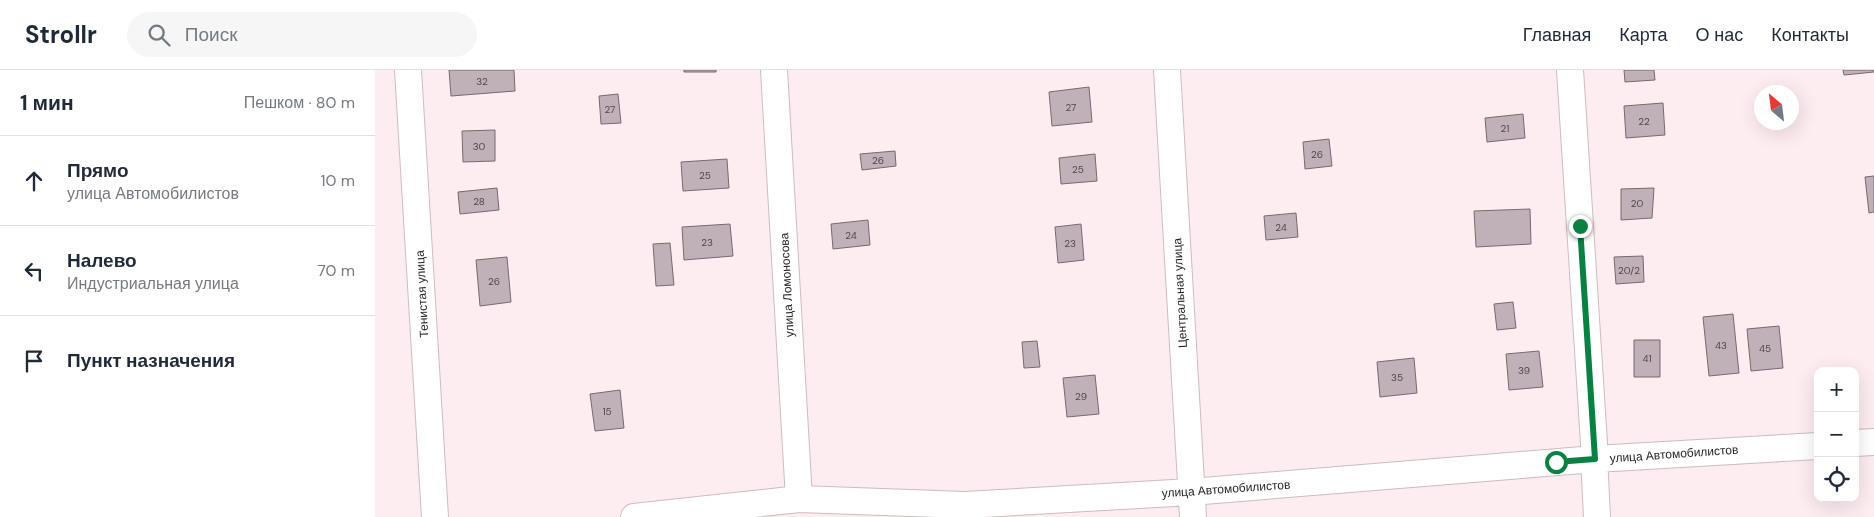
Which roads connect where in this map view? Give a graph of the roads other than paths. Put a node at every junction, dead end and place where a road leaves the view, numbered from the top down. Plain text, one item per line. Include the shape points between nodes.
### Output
1 (408, 70) edge
2 (774, 70) edge
3 (1167, 70) edge
4 (1570, 70) edge
5 (1874, 442) edge
6 (1859, 443) edge
7 (1814, 446) edge
8 (1595, 458) junction
9 (799, 499) junction
10 (1192, 505) edge
11 (435, 517) edge
12 (633, 517) edge
13 (1597, 517) edge

1 - 11 street, Тенистая улица
2 - 9 street, улица Ломоносова
3 - 10 street, Центральная улица
4 - 8 street
5 - 6 street
7 - 8 street, улица Автомобилистов
8 - 10 street, улица Автомобилистов
8 - 13 street
9 - 10 street, улица Автомобилистов
9 - 12 street, улица Автомобилистов

